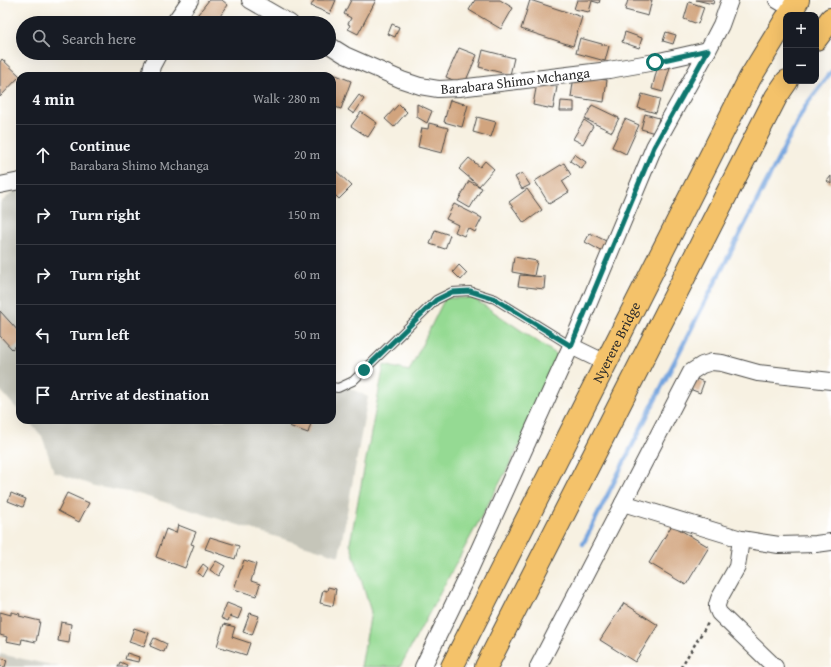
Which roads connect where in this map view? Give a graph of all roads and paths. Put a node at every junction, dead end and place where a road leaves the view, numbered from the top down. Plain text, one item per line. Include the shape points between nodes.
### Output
1 (190, 0) edge
2 (250, 0) edge
3 (730, 0) edge
4 (788, 9) edge
5 (179, 16) edge
6 (278, 16) edge
7 (831, 20) edge
8 (819, 35) edge
9 (336, 49) edge
10 (708, 50) junction
11 (155, 60) edge
12 (151, 72) edge
13 (785, 84) edge
14 (16, 182) edge
15 (0, 185) edge
16 (571, 346) junction
17 (606, 363) junction
18 (831, 381) edge
19 (336, 387) edge
20 (623, 503) junction
21 (741, 540) junction
22 (831, 542) edge
23 (717, 608) junction
24 (423, 667) edge
25 (452, 667) edge
26 (486, 667) edge
27 (538, 667) edge
28 (681, 667) edge
29 (775, 667) edge

1 - 5 street
2 - 6 street
3 - 10 street
4 - 17 main road, Nyerere Bridge via 750,78
7 - 8 main road
9 - 10 street, Barabara Shimo Mchanga via 402,80 438,89 609,70
10 - 16 street via 654,147
11 - 12 street
13 - 26 main road
14 - 15 street
16 - 17 street
16 - 19 lane via 495,299 470,291 452,292 436,300 353,381
16 - 24 street
17 - 25 main road, Nyerere Bridge
18 - 20 street via 758,373 722,363 702,365 691,372
20 - 21 street
20 - 27 street
21 - 22 street via 779,545
21 - 23 street via 737,567 719,599
23 - 28 path
23 - 29 street via 719,613

